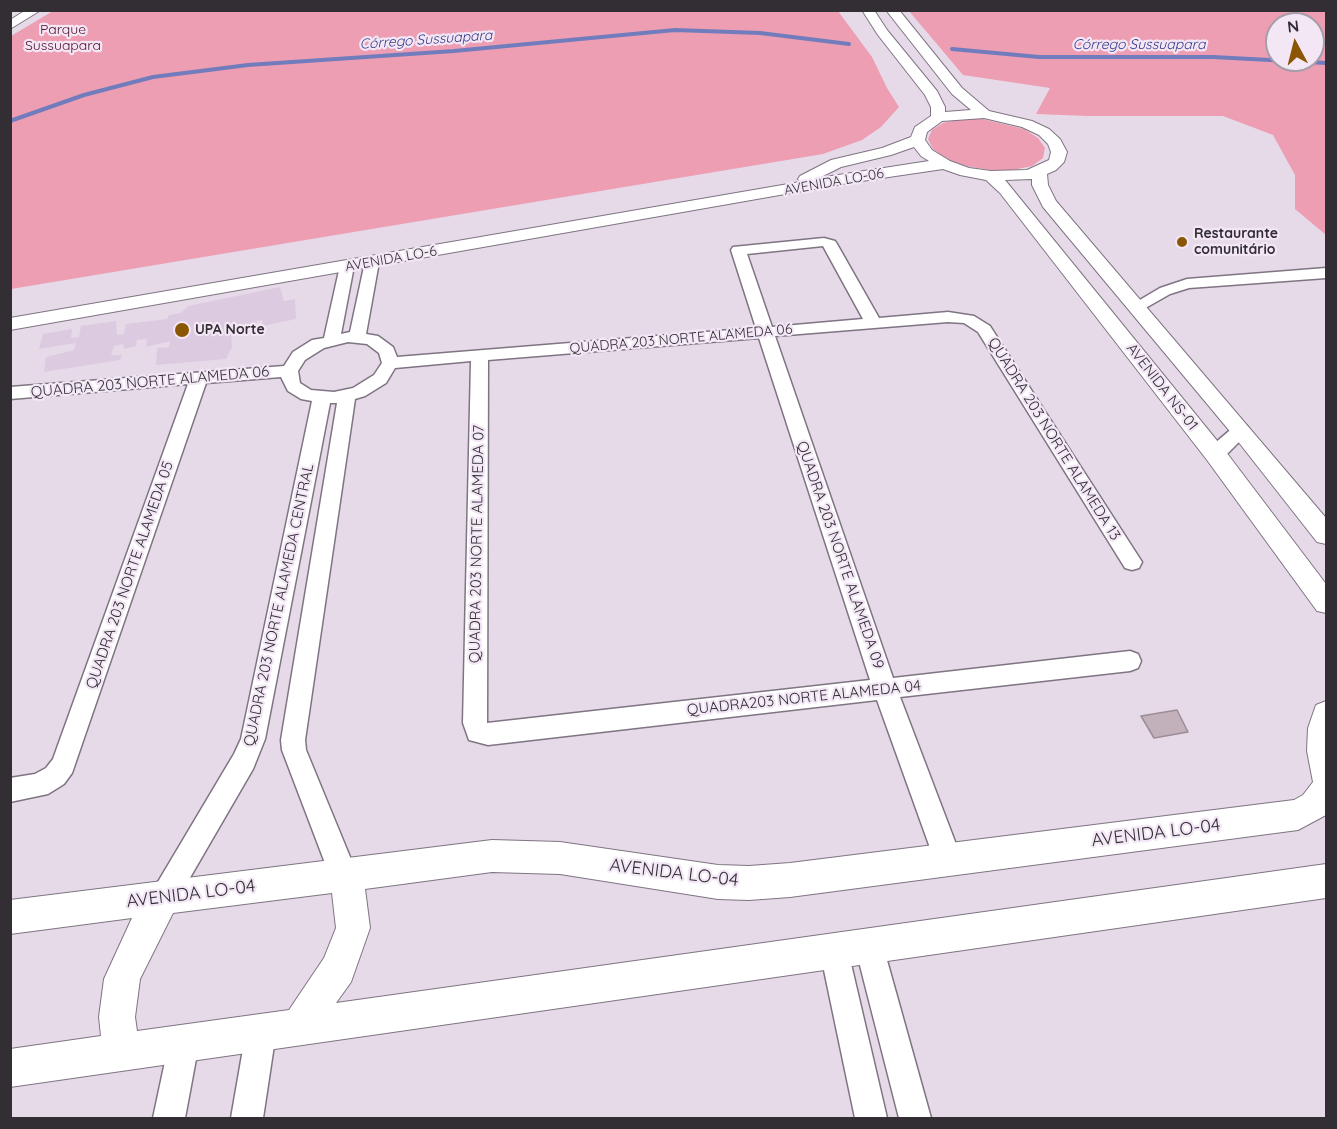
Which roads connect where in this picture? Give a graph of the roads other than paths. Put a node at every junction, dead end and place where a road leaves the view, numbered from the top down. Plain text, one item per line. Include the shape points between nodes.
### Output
1 (35, 10) edge
2 (868, 10) edge
3 (892, 10) edge
4 (10, 25) edge
5 (984, 114) junction
6 (938, 118) junction
7 (918, 140) junction
8 (944, 164) junction
9 (1039, 172) junction
10 (991, 176) junction
11 (772, 193) junction
12 (372, 262) junction
13 (347, 266) junction
14 (1326, 273) edge
15 (1136, 307) junction
16 (972, 321) joint
17 (10, 324) edge
18 (874, 324) junction
19 (765, 332) junction
20 (357, 337) junction
21 (332, 340) junction
22 (480, 356) junction
23 (390, 363) junction
24 (290, 371) junction
25 (199, 378) junction
26 (10, 393) edge
27 (347, 396) junction
28 (322, 398) junction
29 (1241, 430) junction
30 (1215, 454) junction
31 (1326, 535) edge
32 (1132, 562) dead end
33 (1326, 603) edge
34 (1130, 661) dead end
35 (885, 689) junction
36 (1326, 714) edge
37 (478, 732) joint
38 (1326, 777) edge
39 (10, 790) edge
40 (1326, 790) edge
41 (948, 860) junction
42 (343, 874) junction
43 (1326, 881) edge
44 (163, 897) junction
45 (10, 917) edge
46 (869, 946) junction
47 (834, 951) junction
48 (299, 1027) junction
49 (261, 1032) junction
50 (184, 1043) junction
51 (127, 1051) junction
52 (10, 1068) edge
53 (169, 1119) edge
54 (247, 1119) edge
55 (871, 1119) edge
56 (915, 1119) edge

1 - 4 street
2 - 6 street via 932,94
3 - 5 street via 957,91
5 - 6 street
5 - 9 street via 1027,124 1055,142 1059,152 1056,162
6 - 7 street via 920,130
7 - 8 street via 926,153
7 - 11 street, AVENIDA LO-06 via 886,152 836,162
8 - 10 street
8 - 11 street, AVENIDA LO-06
9 - 10 street
9 - 15 street, AVENIDA NS-01 via 1040,185 1049,203
10 - 30 street, AVENIDA NS-01
11 - 12 street, AVENIDA LO-6
12 - 13 street, AVENIDA LO-6
12 - 20 street
13 - 17 street, AVENIDA LO-6
13 - 21 street
14 - 15 street via 1187,284
15 - 29 street, AVENIDA NS-01
16 - 18 street, QUADRA 203 NORTE ALAMEDA 06 via 948,317
16 - 32 street, QUADRA 203 NORTE ALAMEDA 13 via 984,330
18 - 19 street, QUADRA 203 NORTE ALAMEDA 06
18 - 19 street, QUADRA 203 NORTE ALAMEDA 09 via 834,246 828,243 740,249
19 - 22 street, QUADRA 203 NORTE ALAMEDA 06
19 - 35 street, QUADRA 203 NORTE ALAMEDA 09
20 - 21 street
20 - 23 street via 381,345
21 - 24 street via 304,352
22 - 23 street, QUADRA 203 NORTE ALAMEDA 06
22 - 37 street, QUADRA 203 NORTE ALAMEDA 07 via 475,723
23 - 27 street via 377,382
24 - 25 street, QUADRA 203 NORTE ALAMEDA 06
24 - 28 street via 290,381 296,389
25 - 26 street, QUADRA 203 NORTE ALAMEDA 06
25 - 39 street, QUADRA 203 NORTE ALAMEDA 05 via 69,748 58,771 39,785
27 - 28 street
27 - 42 street, QUADRA 203 NORTE ALAMEDA CENTRAL via 293,740
28 - 44 street, QUADRA 203 NORTE ALAMEDA CENTRAL via 253,739 244,761
29 - 30 street
29 - 31 street, AVENIDA NS-01
30 - 33 street, AVENIDA NS-01
34 - 35 street, QUADRA203 NORTE ALAMEDA 04
35 - 37 street, QUADRA203 NORTE ALAMEDA 04 via 488,734
35 - 41 street, QUADRA 203 NORTE ALAMEDA 09
36 - 38 street via 1322,736
40 - 41 street, AVENIDA LO-04 via 1314,806 1298,815
41 - 42 street, AVENIDA LO-04 via 749,883 703,880 543,856 474,857
42 - 44 street, AVENIDA LO-04
42 - 48 street via 352,928 338,969
43 - 46 street
44 - 45 street, AVENIDA LO-04
44 - 51 street via 122,979 117,1017
46 - 47 street
46 - 56 street
47 - 48 street
47 - 55 street
48 - 49 street
49 - 50 street
49 - 54 street
50 - 51 street
50 - 53 street
51 - 52 street

